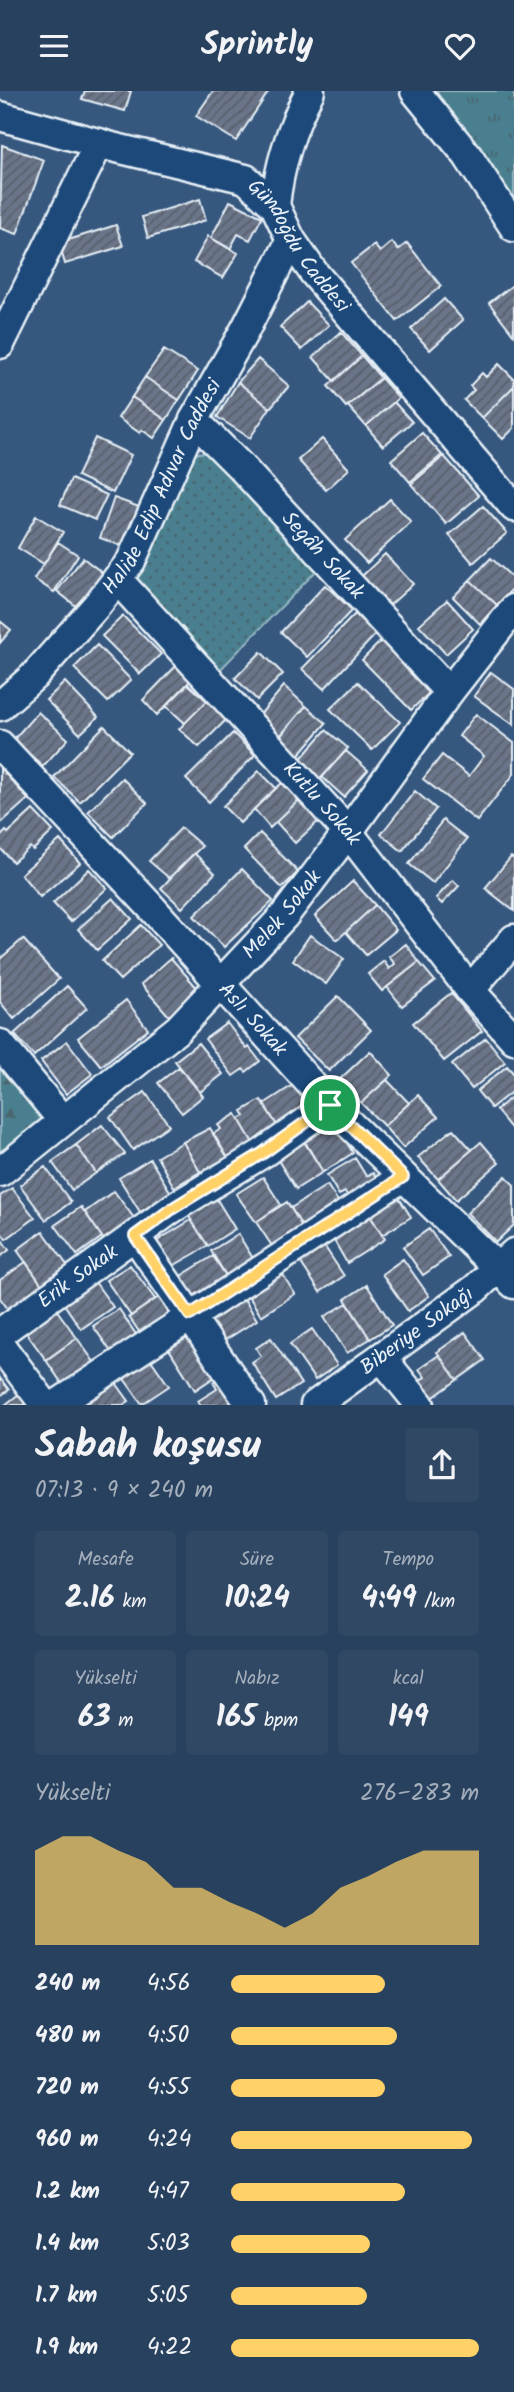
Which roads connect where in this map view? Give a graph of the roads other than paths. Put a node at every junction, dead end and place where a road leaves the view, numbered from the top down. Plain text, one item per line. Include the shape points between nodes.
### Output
1 (310, 91) edge
2 (415, 91) edge
3 (0, 116) edge
4 (99, 143) junction
5 (275, 206) junction
6 (514, 227) edge
7 (291, 240) junction
8 (28, 288) junction
9 (0, 296) edge
10 (0, 344) edge
11 (194, 420) junction
12 (514, 507) edge
13 (117, 579) junction
14 (514, 610) edge
15 (449, 692) junction
16 (0, 706) edge
17 (0, 745) edge
18 (348, 832) junction
19 (514, 939) edge
20 (220, 985) junction
21 (470, 990) junction
22 (514, 1039) edge
23 (0, 1044) edge
24 (330, 1105) junction
25 (63, 1121) junction
26 (0, 1172) edge
27 (403, 1177) junction
28 (135, 1236) junction
29 (509, 1269) edge
30 (190, 1315) junction
31 (0, 1333) edge
32 (0, 1345) edge
33 (382, 1358) junction
34 (45, 1405) edge
35 (56, 1405) edge
36 (251, 1405) edge
37 (315, 1405) edge
38 (420, 1405) edge

1 - 5 street via 284,154
2 - 6 street via 467,155
3 - 4 street, Gündoğdu Caddesi
4 - 5 street, Gündoğdu Caddesi via 246,179
4 - 8 street
5 - 7 street, Gündoğdu Caddesi
7 - 11 street, Halide Edip Adıvar Caddesi
7 - 12 street, Gündoğdu Caddesi via 322,283
8 - 9 street
8 - 10 street
11 - 13 street, Halide Edip Adıvar Caddesi via 131,561
11 - 15 street, Segâh Sokak
13 - 16 street, Halide Edip Adıvar Caddesi via 34,677
13 - 18 street, Kutlu Sokak
14 - 15 street, Melek Sokak
15 - 18 street, Melek Sokak
17 - 20 street, Aslı Sokak
18 - 20 street, Melek Sokak via 284,916
18 - 21 street, Kutlu Sokak
19 - 21 street
20 - 24 street, Aslı Sokak
20 - 25 street, Melek Sokak via 178,1029
21 - 22 street, Kutlu Sokak
23 - 25 street
24 - 27 street, Aslı Sokak
24 - 28 street, Erik Sokak
25 - 26 street, Melek Sokak
27 - 29 street, Aslı Sokak
27 - 30 street
28 - 30 street
28 - 31 street, Erik Sokak
29 - 33 street, Biberiye Sokağı
30 - 35 street
30 - 36 street
32 - 34 street
33 - 37 street, Biberiye Sokağı
33 - 38 street

